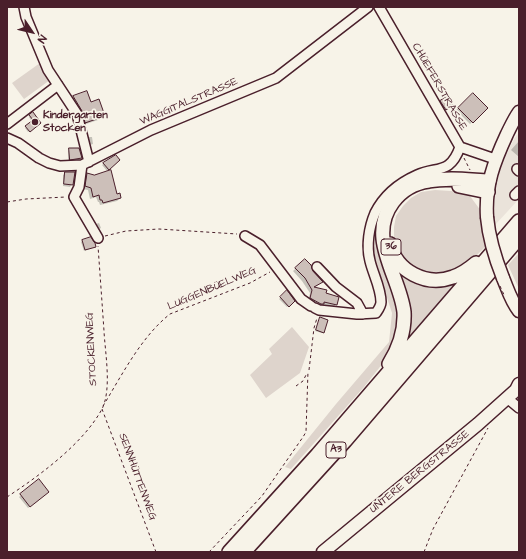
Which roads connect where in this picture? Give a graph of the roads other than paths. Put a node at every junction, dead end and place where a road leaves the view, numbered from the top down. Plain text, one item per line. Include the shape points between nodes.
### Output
1 (24, 7) edge
2 (368, 7) edge
3 (379, 7) edge
4 (58, 85) junction
5 (519, 112) edge
6 (519, 122) edge
7 (7, 124) edge
8 (508, 132) junction
9 (7, 138) edge
10 (460, 147) junction
11 (495, 159) junction
12 (86, 164) junction
13 (489, 186) junction
14 (519, 221) edge
15 (245, 236) road end
16 (98, 238) road end
17 (519, 238) edge
18 (503, 239) junction
19 (519, 248) edge
20 (317, 267) dead end
21 (509, 292) junction
22 (519, 303) edge
23 (519, 311) edge
24 (363, 314) junction
25 (453, 315) junction
26 (515, 390) edge
27 (367, 398) junction
28 (519, 408) edge
29 (229, 552) edge
30 (244, 552) edge
31 (323, 552) edge

1 - 4 street via 48,70
2 - 12 street, WAGGITALSTRASSE via 276,78 151,130
3 - 10 street, CHÜEFERSTRASSE
4 - 7 street
4 - 12 street via 77,114
5 - 8 main road
6 - 8 main road
8 - 11 main road
9 - 12 street, WAGGITALSTRASSE via 49,163 70,166
10 - 11 street, CHÜEFERSTRASSE
10 - 24 street via 444,168 418,174 396,186 385,197 375,214 369,248 381,303 376,313
11 - 13 main road
12 - 16 street via 74,197
13 - 18 highway, 36 via 426,187 412,193 400,203 392,216 389,231 391,246 399,263 411,273 428,280 440,280 452,278 467,270
13 - 21 main road, bridge via 488,229
13 - 27 highway via 443,179 420,182 401,193 390,206 384,220 383,238 403,306 404,328 394,356
14 - 18 highway, A3
15 - 24 street via 260,245 301,299 315,308
17 - 25 highway, A3
18 - 27 highway, A3
19 - 25 highway via 470,302
20 - 24 street via 336,287 357,303
21 - 22 main road
21 - 23 main road
25 - 30 highway, A3
26 - 28 street
26 - 31 main road, UNTERE BERGSTRASSE via 472,429
27 - 29 highway, A3

